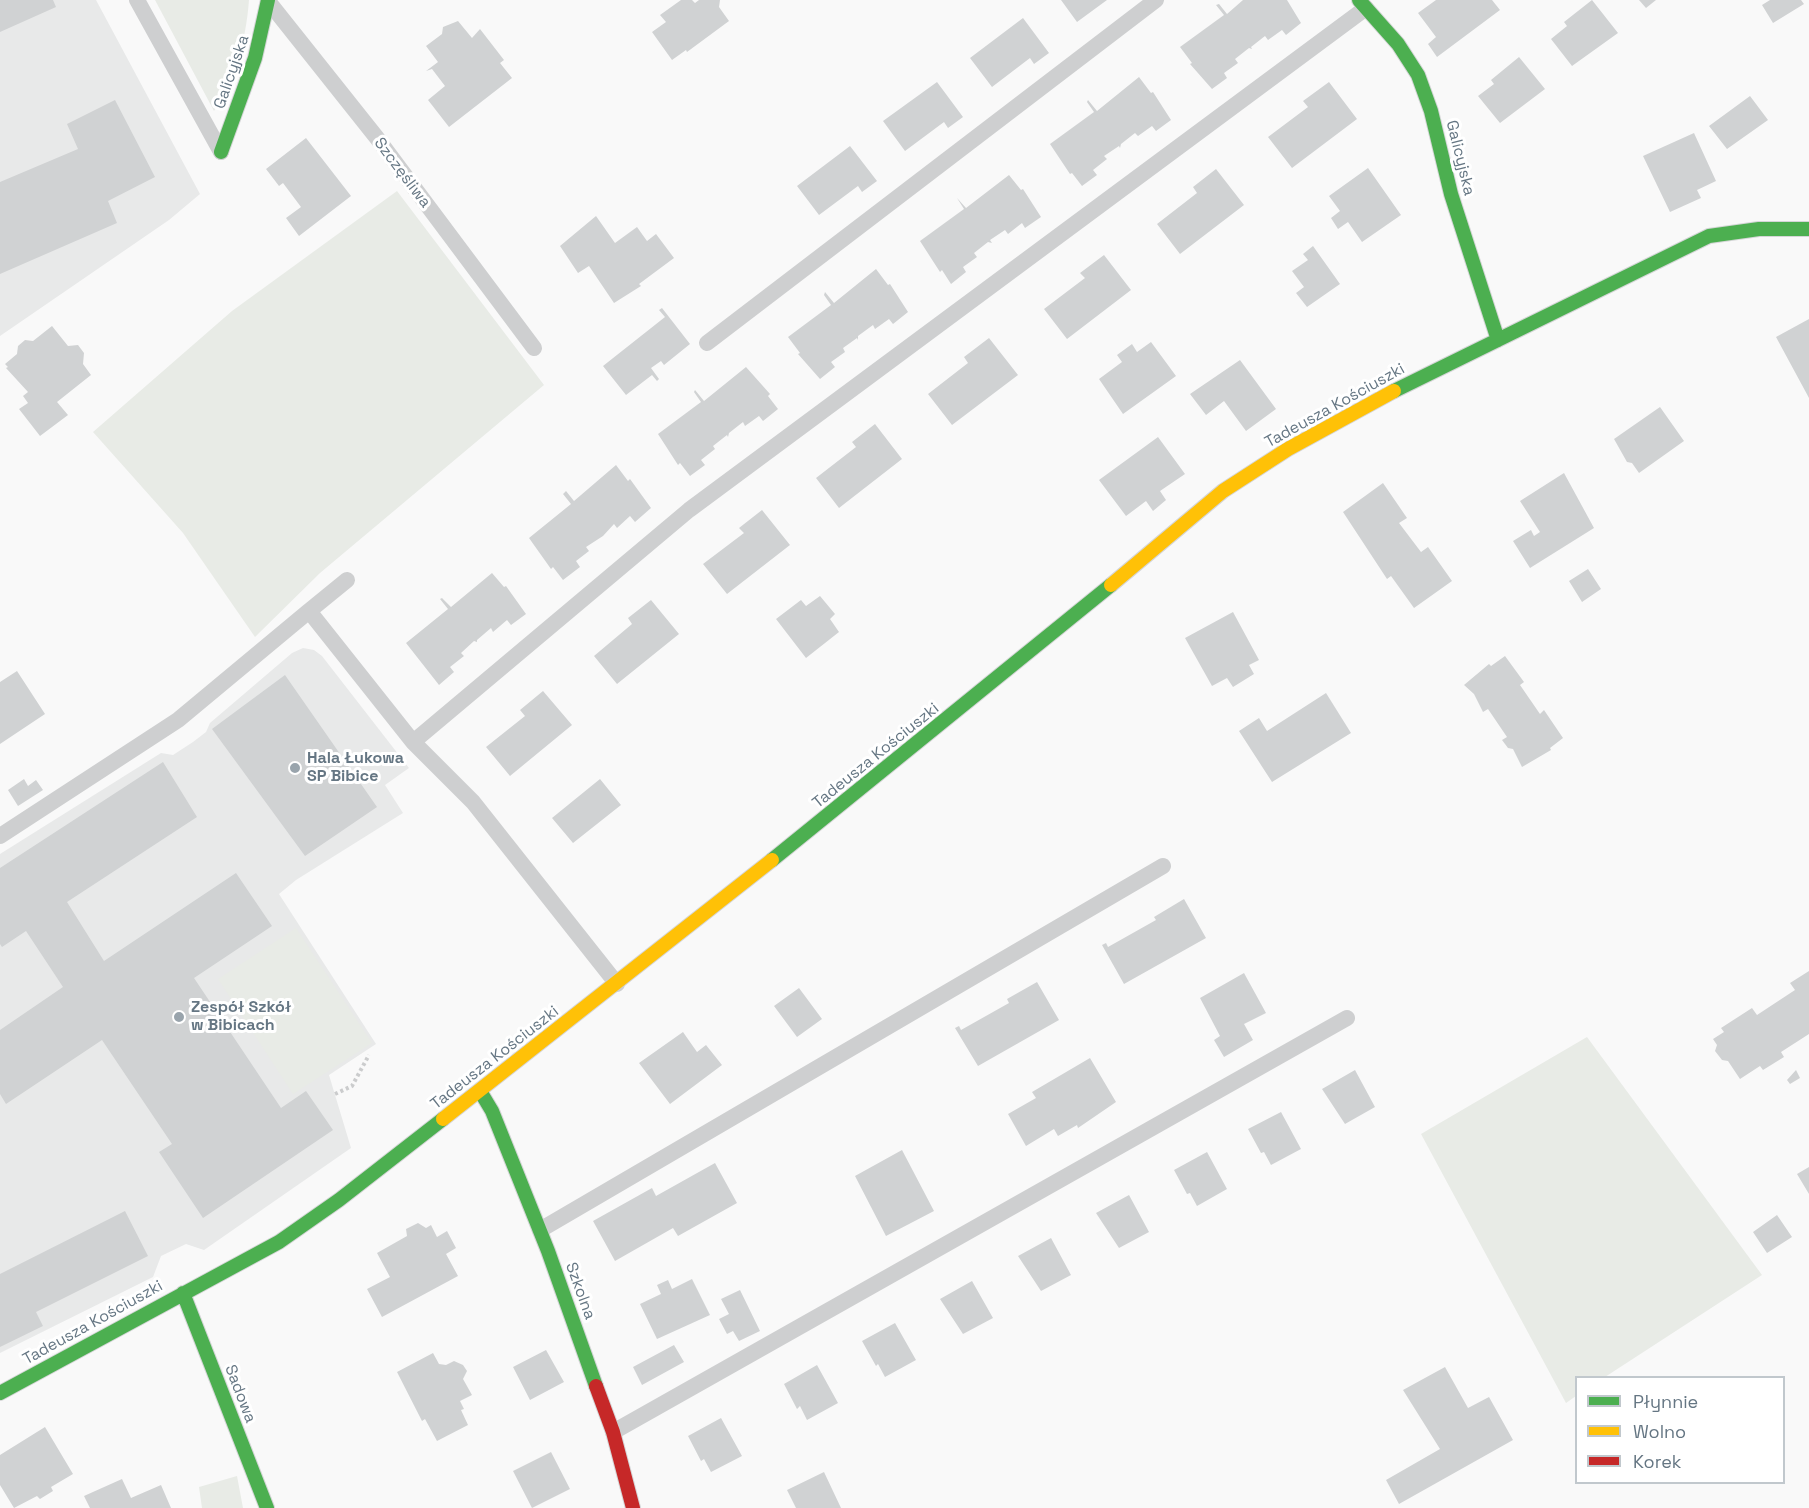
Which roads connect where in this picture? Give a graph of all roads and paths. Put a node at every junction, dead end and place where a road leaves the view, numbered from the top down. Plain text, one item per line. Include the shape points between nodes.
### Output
1 (137, 0) edge
2 (1156, 0) edge
3 (268, 1) edge
4 (1363, 4) edge
5 (220, 152) joint
6 (1809, 229) edge
7 (1498, 340) junction
8 (707, 343) dead end
9 (534, 348) dead end
10 (347, 580) dead end
11 (309, 611) junction
12 (413, 742) junction
13 (0, 836) edge
14 (1163, 866) dead end
15 (617, 984) junction
16 (1347, 1018) dead end
17 (369, 1055) dead end
18 (480, 1091) junction
19 (334, 1094) dead end
20 (540, 1230) junction
21 (183, 1293) junction
22 (0, 1393) edge
23 (613, 1432) junction
24 (267, 1508) edge
25 (633, 1508) edge

1 - 5 lane
2 - 8 lane
3 - 5 street, Galicyjska via 251,77
3 - 9 lane, Szczęśliwa via 377,138
4 - 7 street, Galicyjska via 1398,44 1418,75
4 - 12 lane via 689,510
6 - 7 street, Tadeusza Kościuszki via 1759,229 1709,236
7 - 15 street, Tadeusza Kościuszki via 1306,436 1222,491 990,685
10 - 11 lane
11 - 12 lane
11 - 13 lane via 178,720
12 - 15 lane via 473,802
14 - 20 lane
15 - 18 street, Tadeusza Kościuszki
16 - 23 lane
17 - 19 path via 352,1086
18 - 20 street, Szkolna via 492,1111
18 - 21 street, Tadeusza Kościuszki via 279,1242
20 - 23 street, Szkolna
21 - 22 street, Tadeusza Kościuszki
21 - 24 street, Sadowa
23 - 25 street, Szkolna

